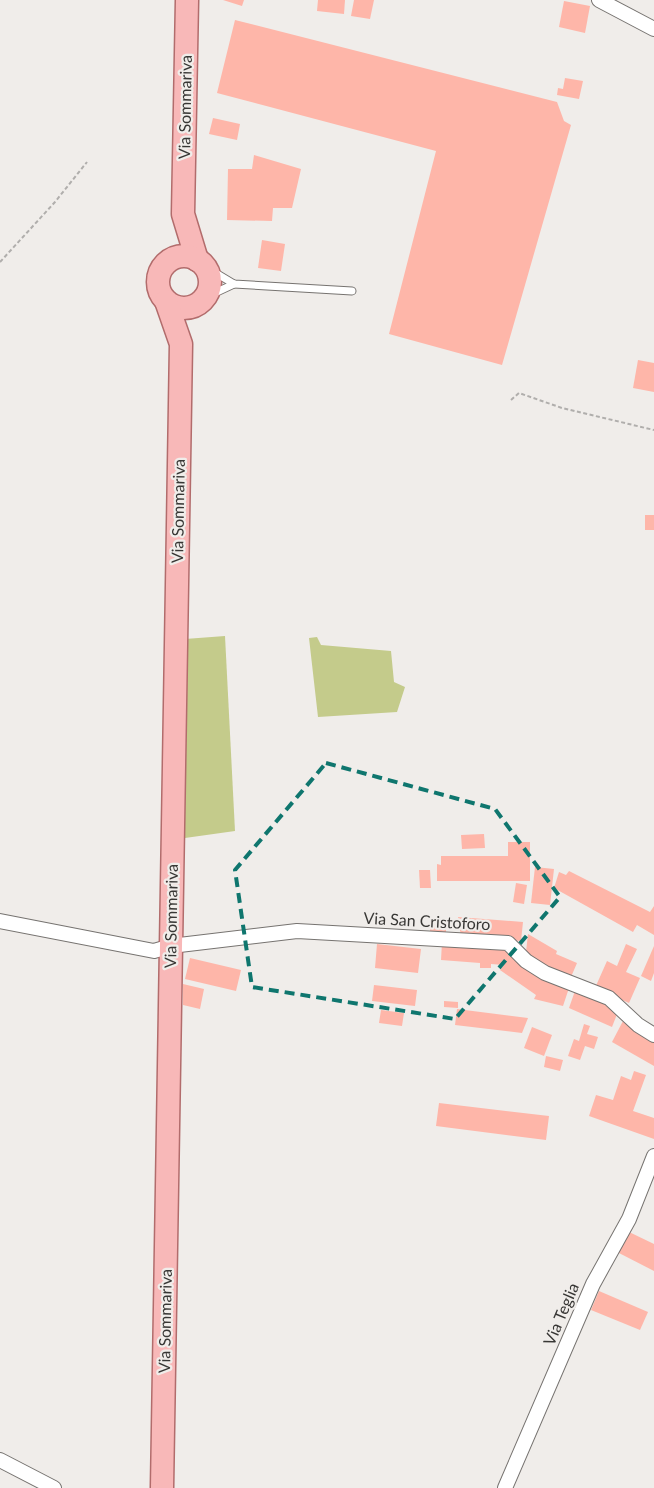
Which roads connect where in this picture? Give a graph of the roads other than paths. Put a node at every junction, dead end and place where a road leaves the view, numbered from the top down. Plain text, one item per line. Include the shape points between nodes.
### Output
1 (187, 0) edge
2 (598, 0) edge
3 (654, 29) edge
4 (183, 214) junction
5 (166, 263) junction
6 (201, 263) junction
7 (234, 284) junction
8 (352, 291) dead end
9 (166, 301) junction
10 (201, 301) junction
11 (181, 344) junction
12 (0, 921) edge
13 (170, 946) junction
14 (654, 1034) edge
15 (654, 1156) edge
16 (0, 1460) edge
17 (54, 1488) edge
18 (162, 1488) edge
19 (505, 1488) edge

1 - 4 main road, Via Sommariva
2 - 3 street
4 - 5 main road, Via Sommariva
4 - 6 main road, Via Sommariva
5 - 6 main road via 181,256
5 - 9 main road via 158,278
6 - 7 lane
6 - 10 main road via 209,282
7 - 8 lane
7 - 10 lane
9 - 10 main road via 182,308
9 - 11 main road, Via Sommariva
10 - 11 main road, Via Sommariva
11 - 13 main road, Via Sommariva
12 - 13 street, Via San Cristoforo via 154,951
13 - 14 street, Via San Cristoforo via 297,930 508,943 544,973 609,998 638,1025
13 - 18 main road, Via Sommariva
15 - 19 street, Via Teglia via 629,1219 593,1284
16 - 17 street

